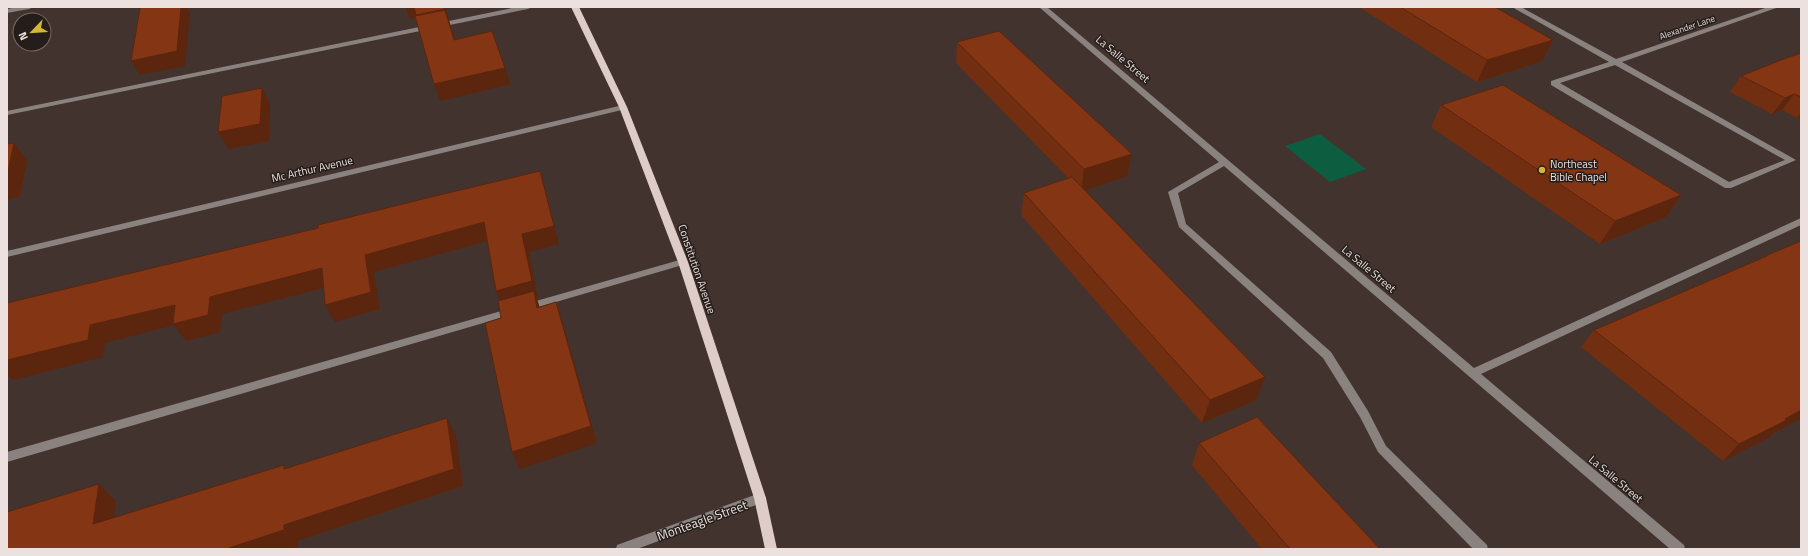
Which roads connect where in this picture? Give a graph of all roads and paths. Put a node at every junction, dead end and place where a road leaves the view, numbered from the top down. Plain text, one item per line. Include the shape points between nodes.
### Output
1 (29, 7) edge
2 (528, 7) edge
3 (575, 7) edge
4 (1043, 7) edge
5 (1516, 7) edge
6 (1775, 7) edge
7 (7, 11) edge
8 (1615, 62) junction
9 (623, 107) junction
10 (7, 113) edge
11 (1225, 162) junction
12 (1801, 221) edge
13 (7, 254) edge
14 (683, 262) junction
15 (1473, 373) junction
16 (7, 457) edge
17 (760, 498) junction
18 (622, 549) edge
19 (771, 549) edge
20 (1482, 549) edge
21 (1679, 549) edge

1 - 7 street
2 - 10 street
3 - 9 main road, Constitution Avenue
4 - 11 street, La Salle Street
5 - 8 street
6 - 8 street, Alexander Lane
8 - 8 street via 1554,83 1728,186 1792,160
9 - 13 street, Mc Arthur Avenue
9 - 14 main road, Constitution Avenue
11 - 15 street, La Salle Street
11 - 20 street via 1173,192 1182,225 1327,355 1364,414 1382,449
12 - 15 street
14 - 16 street
14 - 17 main road, Constitution Avenue
15 - 21 street, La Salle Street
17 - 18 street, Monteagle Street
17 - 19 main road, Constitution Avenue

